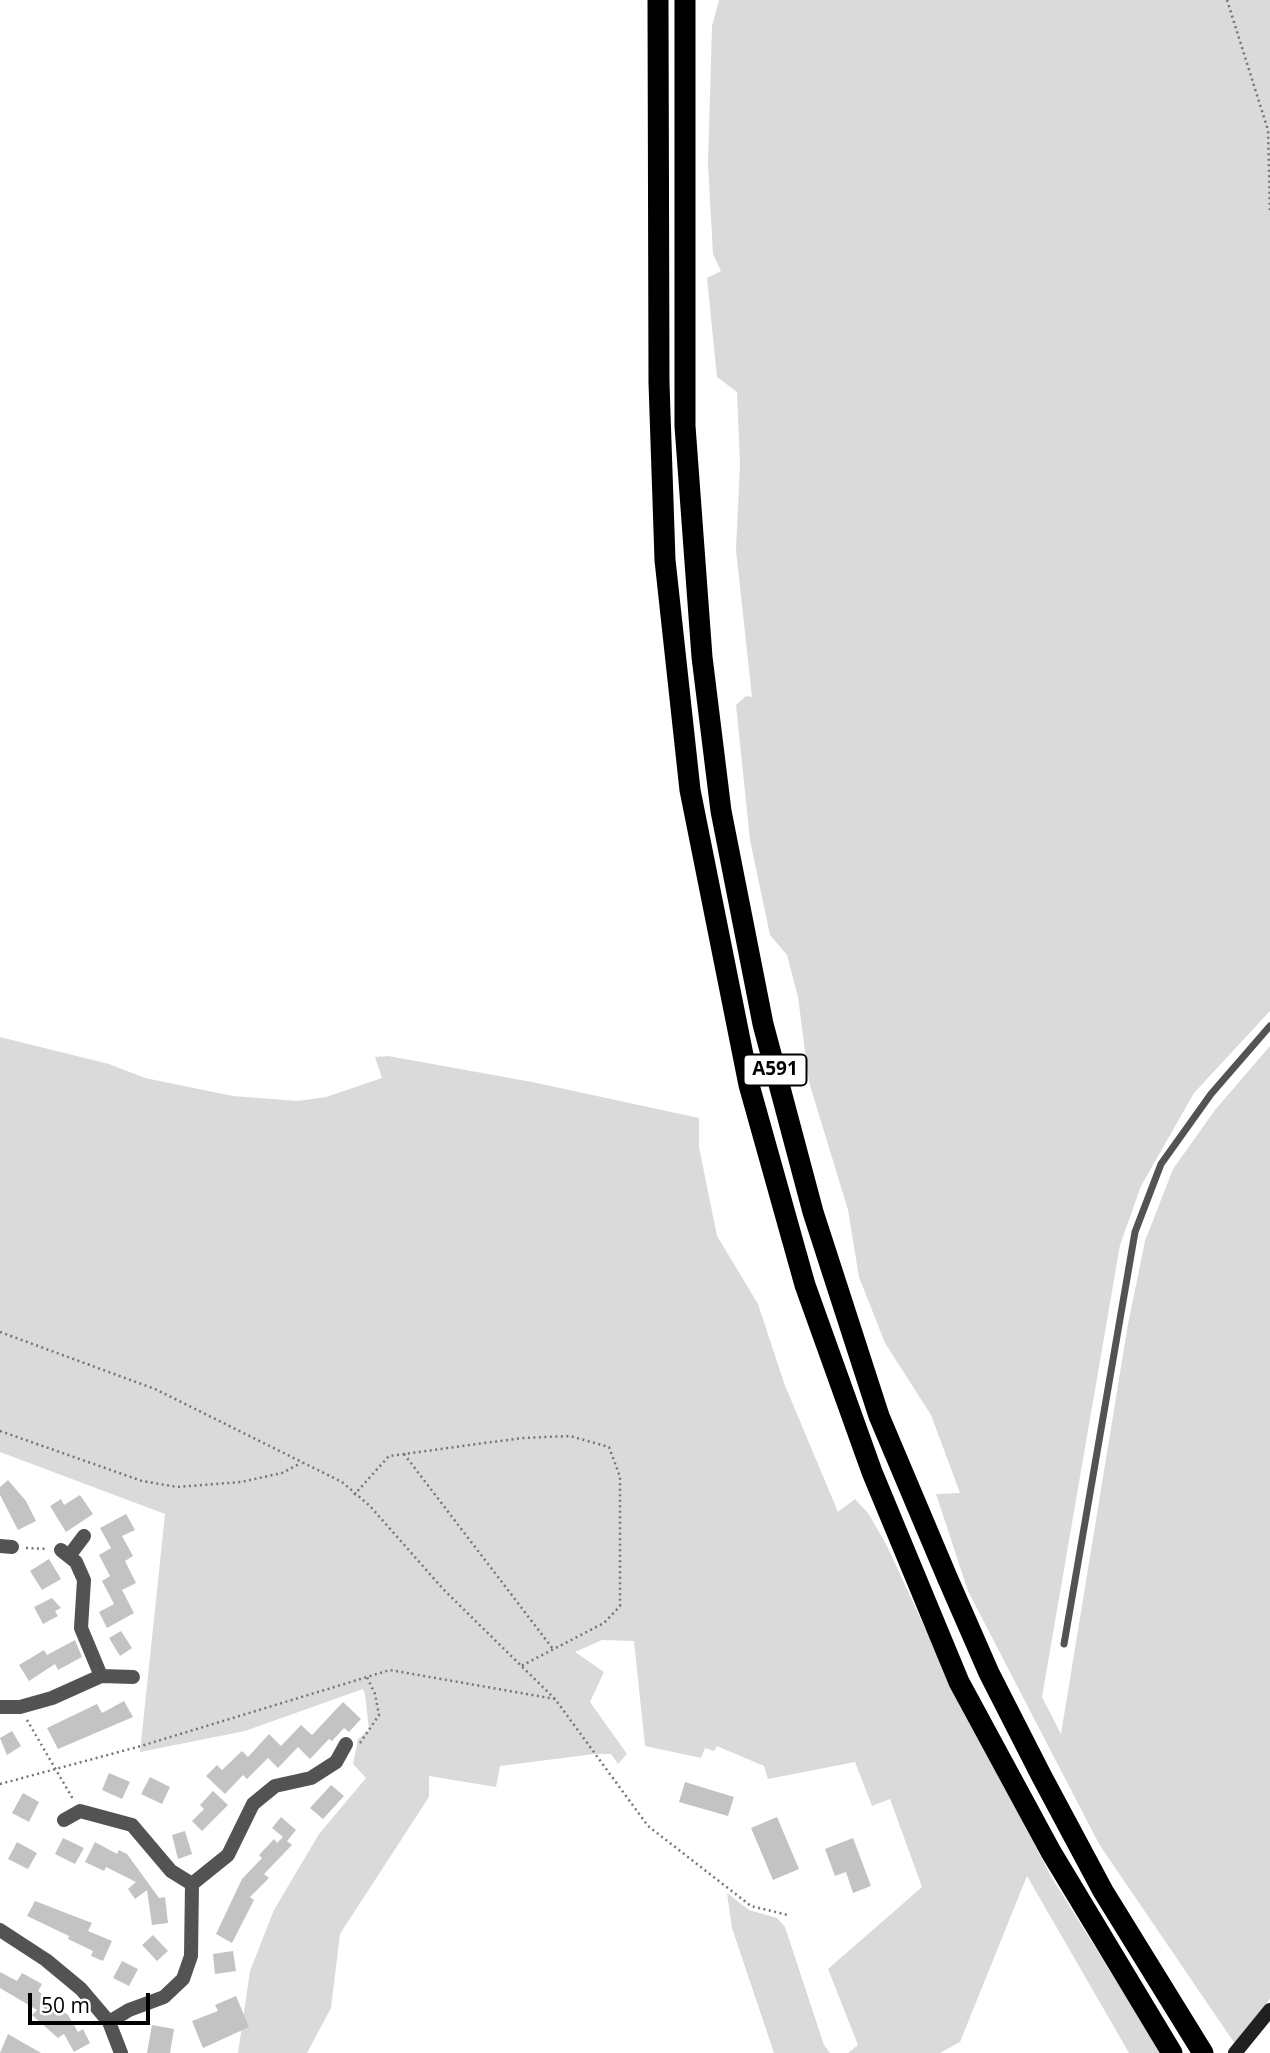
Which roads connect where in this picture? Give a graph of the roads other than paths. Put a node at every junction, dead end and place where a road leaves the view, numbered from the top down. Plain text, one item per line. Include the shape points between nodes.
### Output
1 (658, 0) edge
2 (685, 0) edge
3 (1270, 1026) edge
4 (84, 1536) dead end
5 (1064, 1644) dead end
6 (101, 1676) junction
7 (133, 1677) dead end
8 (0, 1707) edge
9 (346, 1744) road end
10 (64, 1820) dead end
11 (192, 1884) junction
12 (0, 1930) edge
13 (1270, 2010) edge
14 (109, 2022) junction
15 (121, 2053) edge
16 (1172, 2053) edge
17 (1203, 2053) edge
18 (1235, 2053) edge

1 - 16 highway, A591 via 659,383 665,560 690,790 749,1085 805,1284 872,1472 959,1682 1051,1852
2 - 17 highway, A591 via 685,426 700,630 722,811 763,1024 813,1212 879,1416 947,1577 989,1673 1103,1891
3 - 5 lane via 1211,1094 1161,1164 1135,1233
4 - 6 street via 65,1553 76,1562 84,1580 81,1628
6 - 7 street
6 - 8 street via 52,1698
9 - 11 street via 336,1762 311,1779 275,1786 253,1804 228,1855
10 - 11 street via 80,1811 132,1825 171,1871
11 - 14 street via 191,1956 183,1979 164,1997
12 - 14 street via 46,1960
13 - 18 street
14 - 15 street

